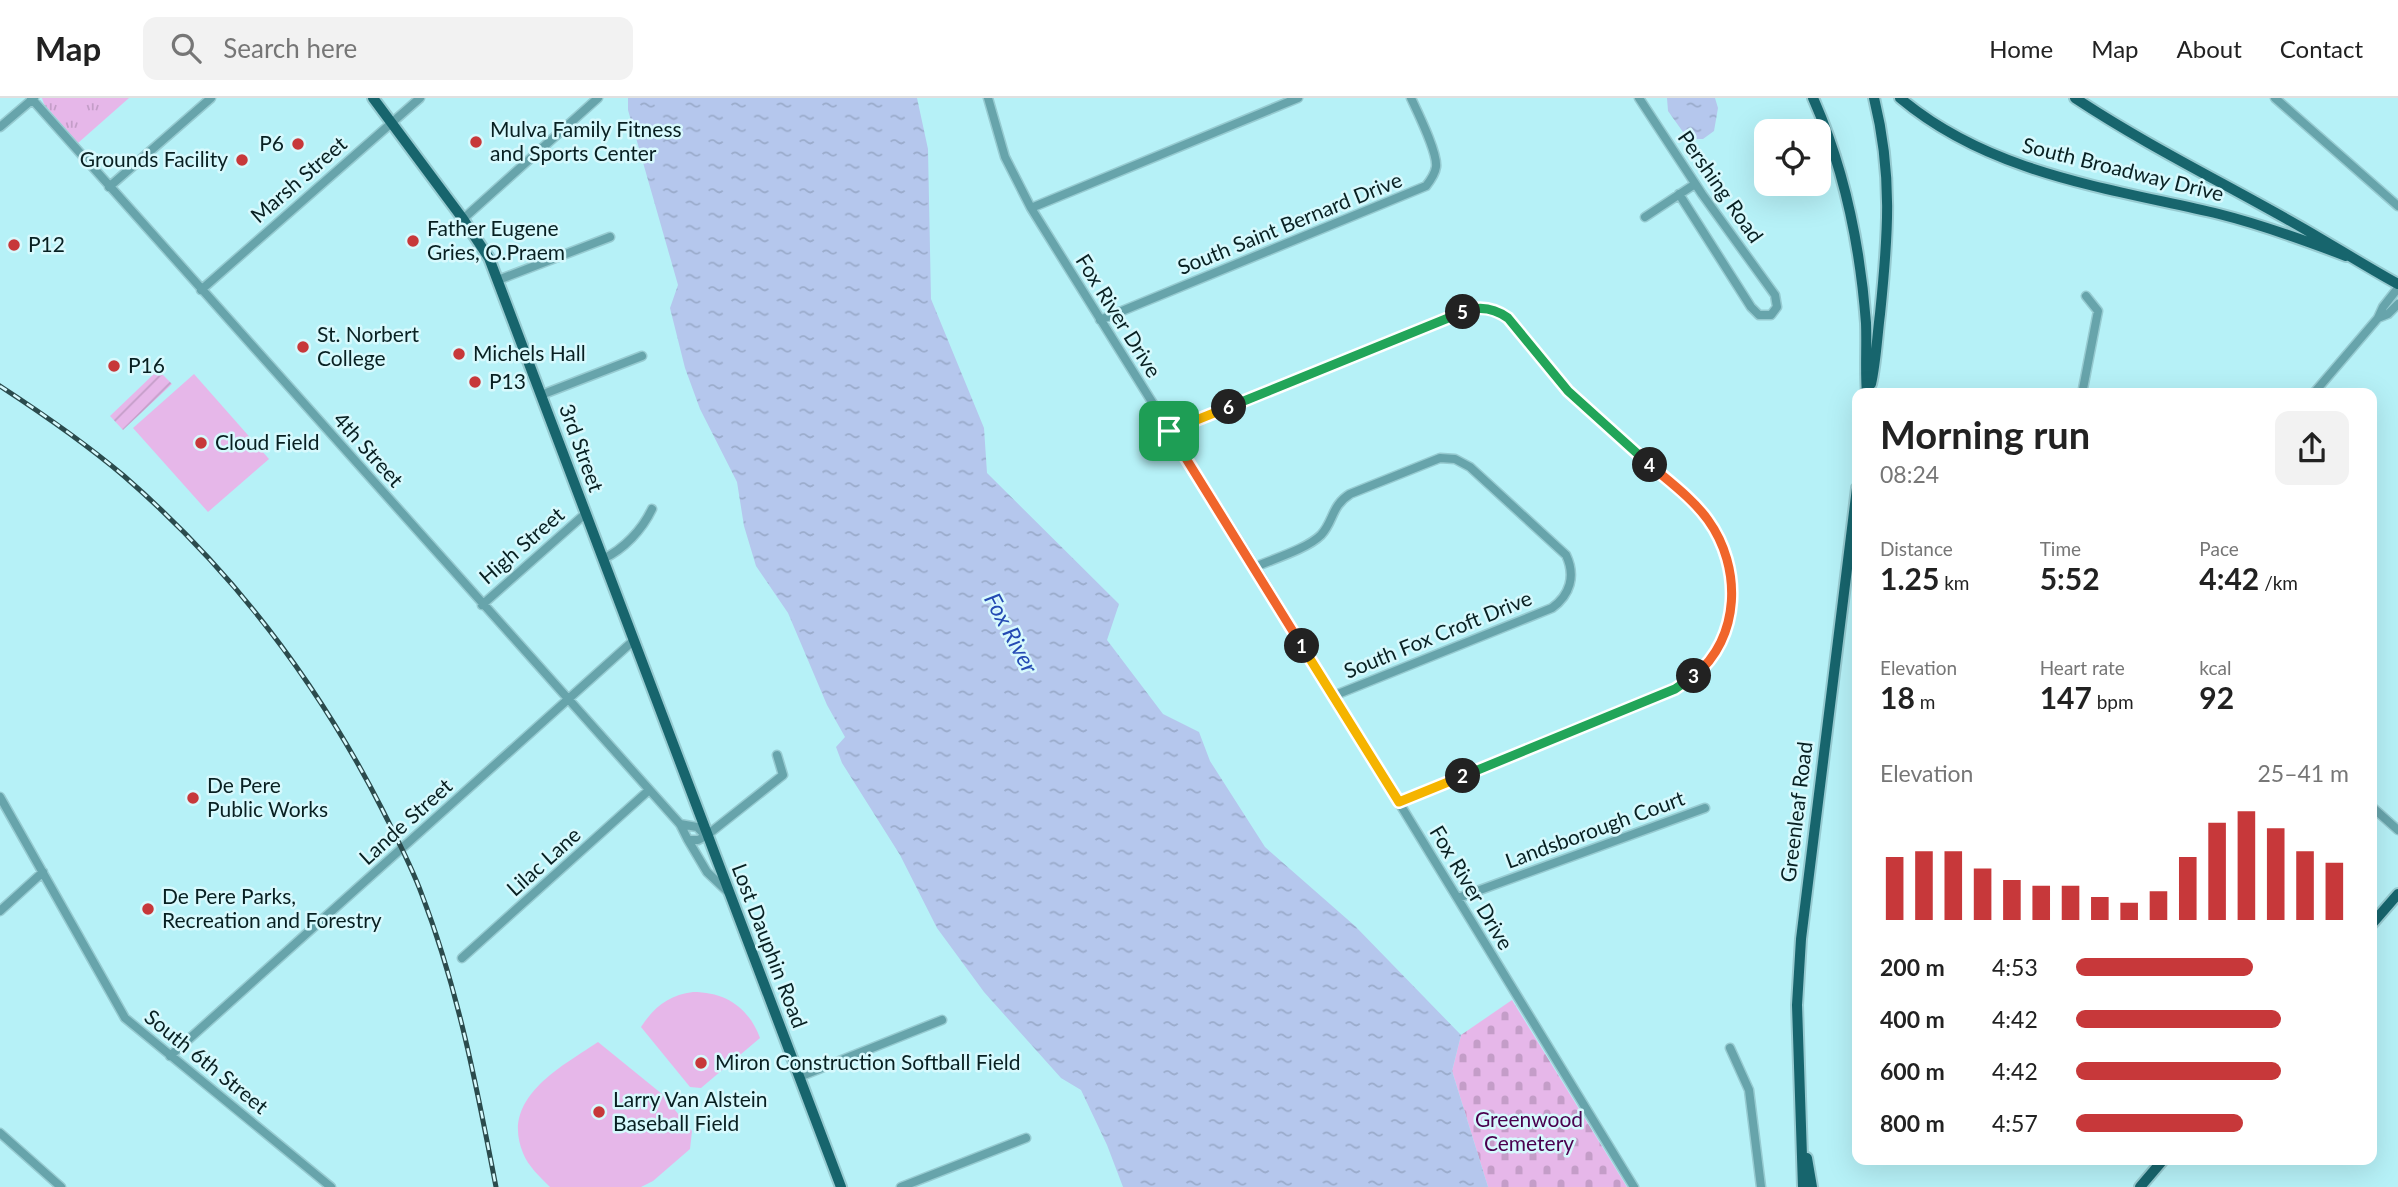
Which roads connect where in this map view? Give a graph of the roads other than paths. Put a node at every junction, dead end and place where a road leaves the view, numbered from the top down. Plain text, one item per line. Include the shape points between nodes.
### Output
1 (211, 98) edge
2 (373, 98) edge
3 (420, 98) edge
4 (598, 98) edge
5 (988, 98) edge
6 (1298, 98) edge
7 (1411, 98) edge
8 (1639, 98) edge
9 (1813, 98) edge
10 (1874, 98) edge
11 (1900, 98) edge
12 (2075, 98) edge
13 (2275, 98) edge
14 (32, 99) edge
15 (391, 123) junction
16 (0, 127) edge
17 (1695, 184) junction
18 (109, 187) junction
19 (1679, 194) junction
20 (2398, 206) edge
21 (1031, 208) junction
22 (1644, 217) dead end
23 (463, 219) junction
24 (610, 237) dead end
25 (2346, 256) junction
26 (498, 280) junction
27 (2398, 286) edge
28 (201, 290) junction
29 (2086, 296) dead end
30 (2398, 304) edge
31 (2378, 318) junction
32 (1100, 320) junction
33 (642, 356) dead end
34 (1868, 388) edge
35 (1869, 388) edge
36 (2083, 388) edge
37 (2319, 388) edge
38 (541, 395) junction
39 (1169, 431) junction
40 (653, 509) dead end
41 (585, 514) junction
42 (1852, 526) edge
43 (603, 559) junction
44 (1255, 568) junction
45 (482, 605) junction
46 (633, 641) junction
47 (1333, 696) junction
48 (567, 700) junction
49 (777, 755) dead end
50 (648, 791) junction
51 (0, 797) edge
52 (1399, 802) junction
53 (1705, 808) dead end
54 (2377, 811) edge
55 (680, 824) junction
56 (2398, 830) edge
57 (706, 836) junction
58 (688, 840) junction
59 (43, 872) junction
60 (728, 891) junction
61 (2398, 894) edge
62 (1458, 898) junction
63 (0, 911) edge
64 (2377, 918) edge
65 (463, 958) dead end
66 (942, 1020) dead end
67 (1730, 1048) dead end
68 (170, 1056) junction
69 (799, 1077) junction
70 (0, 1133) edge
71 (1026, 1138) dead end
72 (1803, 1142) junction
73 (2159, 1165) edge
74 (61, 1187) edge
75 (331, 1187) edge
76 (841, 1187) edge
77 (901, 1187) edge
78 (1634, 1187) edge
79 (1760, 1187) edge
80 (1803, 1187) edge
81 (1812, 1187) edge
82 (2140, 1187) edge

1 - 18 street
2 - 15 main road, 3rd Street
3 - 15 street, Marsh Street
4 - 23 street
5 - 21 street, Fox River Drive via 1005,158
6 - 21 street
7 - 32 street, South Saint Bernard Drive via 1436,160 1431,180 1422,189
8 - 17 street, Pershing Road
9 - 34 main road via 1836,155 1856,234
10 - 35 main road via 1885,148 1888,235
11 - 25 main road, South Broadway Drive via 1965,140 2036,171 2262,225
12 - 25 main road, South Broadway Drive
13 - 20 street
14 - 16 street
14 - 18 street, 4th Street
15 - 23 main road, 3rd Street
15 - 28 street, Marsh Street
17 - 19 street
17 - 19 street, Pershing Road via 1774,295 1776,311 1765,316 1755,313
18 - 28 street, 4th Street
19 - 22 street
21 - 32 street, Fox River Drive
23 - 26 main road, 3rd Street via 485,250
24 - 26 street
25 - 27 main road, South Broadway Drive
26 - 38 main road, 3rd Street
27 - 31 street
28 - 45 street, 4th Street
29 - 36 street via 2098,311
30 - 31 street
31 - 37 street
32 - 39 street, Fox River Drive
33 - 38 street
38 - 41 main road, 3rd Street
39 - 44 street, Fox River Drive
39 - 52 street via 1470,309 1487,308 1502,314 1582,404 1708,519 1723,546 1731,579 1731,606 1718,648 1688,682
40 - 43 street via 623,547
41 - 43 main road, 3rd Street
41 - 45 street, High Street
42 - 72 main road, Greenleaf Road via 1801,939 1797,1005
43 - 46 main road, 3rd Street
44 - 47 street, Fox River Drive
44 - 47 street, South Fox Croft Drive via 1314,541 1337,504 1350,494 1440,458 1470,467 1563,550 1571,568 1570,586 1552,608
45 - 48 street, 4th Street
46 - 48 street, Lande Street
46 - 57 main road, 3rd Street
47 - 52 street, Fox River Drive
48 - 50 street, 4th Street
48 - 68 street, Lande Street
49 - 57 street via 783,775
50 - 55 street, 4th Street
50 - 65 street, Lilac Lane
51 - 59 street, South 6th Street
52 - 62 street, Fox River Drive
53 - 62 street, Landsborough Court
54 - 56 street
55 - 57 street, 4th Street via 697,827
55 - 58 street, 4th Street
57 - 58 street
57 - 60 main road, Lost Dauphin Road
58 - 60 street, 4th Street via 707,872
59 - 63 street
59 - 68 street, South 6th Street via 125,1018
60 - 69 main road, Lost Dauphin Road
61 - 64 main road
62 - 78 street, Fox River Drive
66 - 69 street
67 - 79 street via 1749,1090
68 - 75 street, South 6th Street
69 - 76 main road, Lost Dauphin Road
70 - 74 street
71 - 77 street
72 - 80 main road, Greenleaf Road
72 - 81 main road, Greenleaf Road
73 - 82 main road

